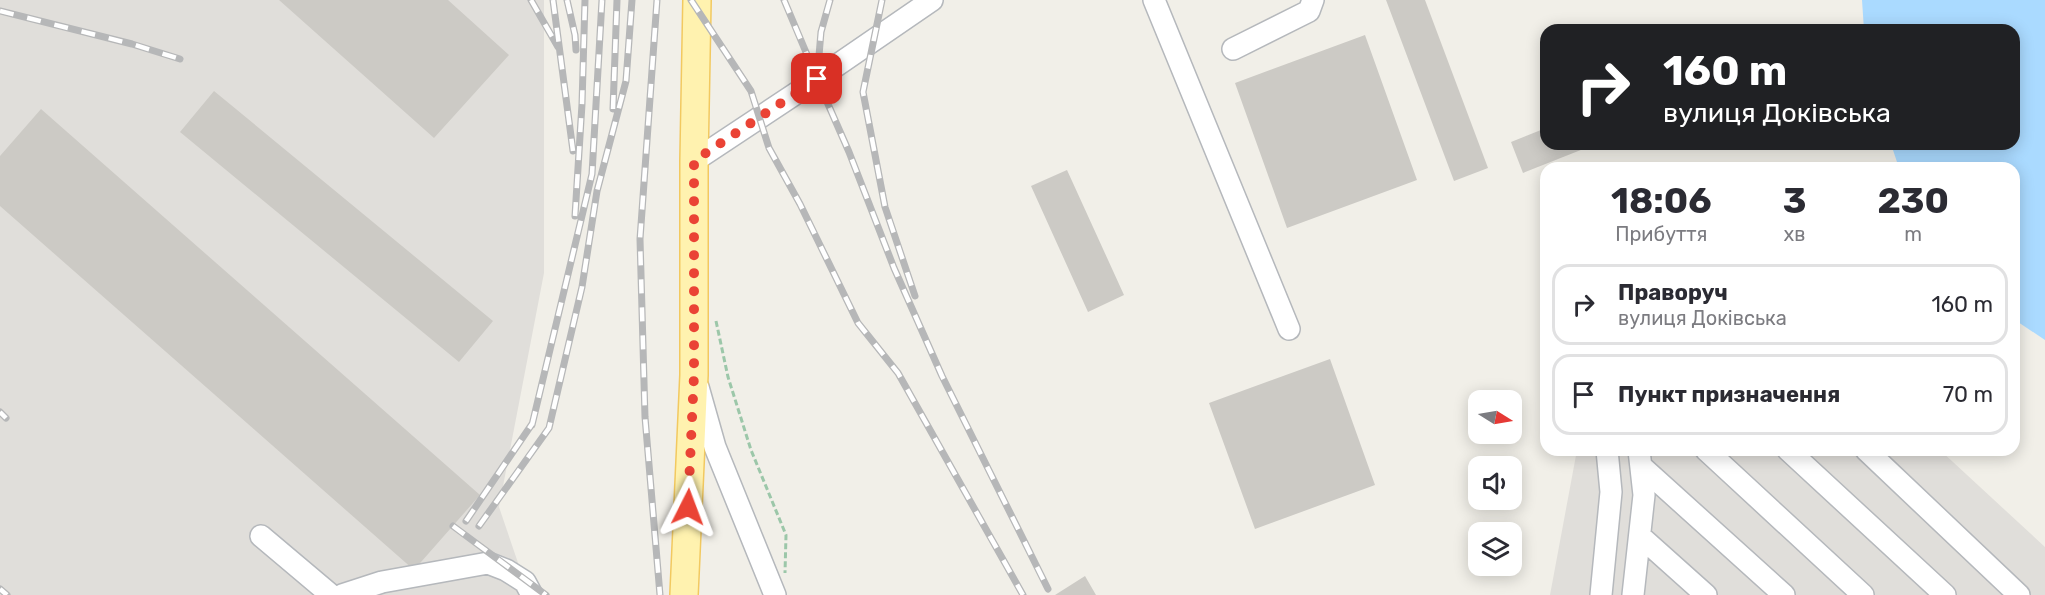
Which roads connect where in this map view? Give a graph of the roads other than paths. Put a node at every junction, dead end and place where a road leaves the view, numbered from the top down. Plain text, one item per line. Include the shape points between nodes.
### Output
1 (697, 0) edge
2 (932, 0) edge
3 (1154, 0) edge
4 (1313, 0) edge
5 (1233, 49) dead end
6 (694, 161) junction
7 (1289, 329) dead end
8 (694, 375) junction
9 (1608, 456) edge
10 (1712, 456) edge
11 (1794, 456) edge
12 (1872, 456) edge
13 (1640, 458) edge
14 (261, 536) dead end
15 (1640, 536) junction
16 (780, 588) edge
17 (331, 595) edge
18 (342, 595) edge
19 (532, 595) edge
20 (684, 595) edge
21 (1601, 595) edge
22 (1633, 595) edge
23 (1706, 595) edge
24 (1784, 595) edge
25 (1863, 595) edge
26 (1945, 595) edge
27 (2019, 595) edge

1 - 6 main road
2 - 6 street
3 - 7 street
4 - 5 street via 1309,11
6 - 8 main road
8 - 16 street via 715,447
8 - 20 main road
9 - 21 street via 1611,492
10 - 25 street
11 - 26 street
12 - 27 street
13 - 15 street via 1644,495
13 - 24 street
14 - 17 street
15 - 22 street
15 - 23 street
18 - 19 street via 382,582 488,563 525,582

